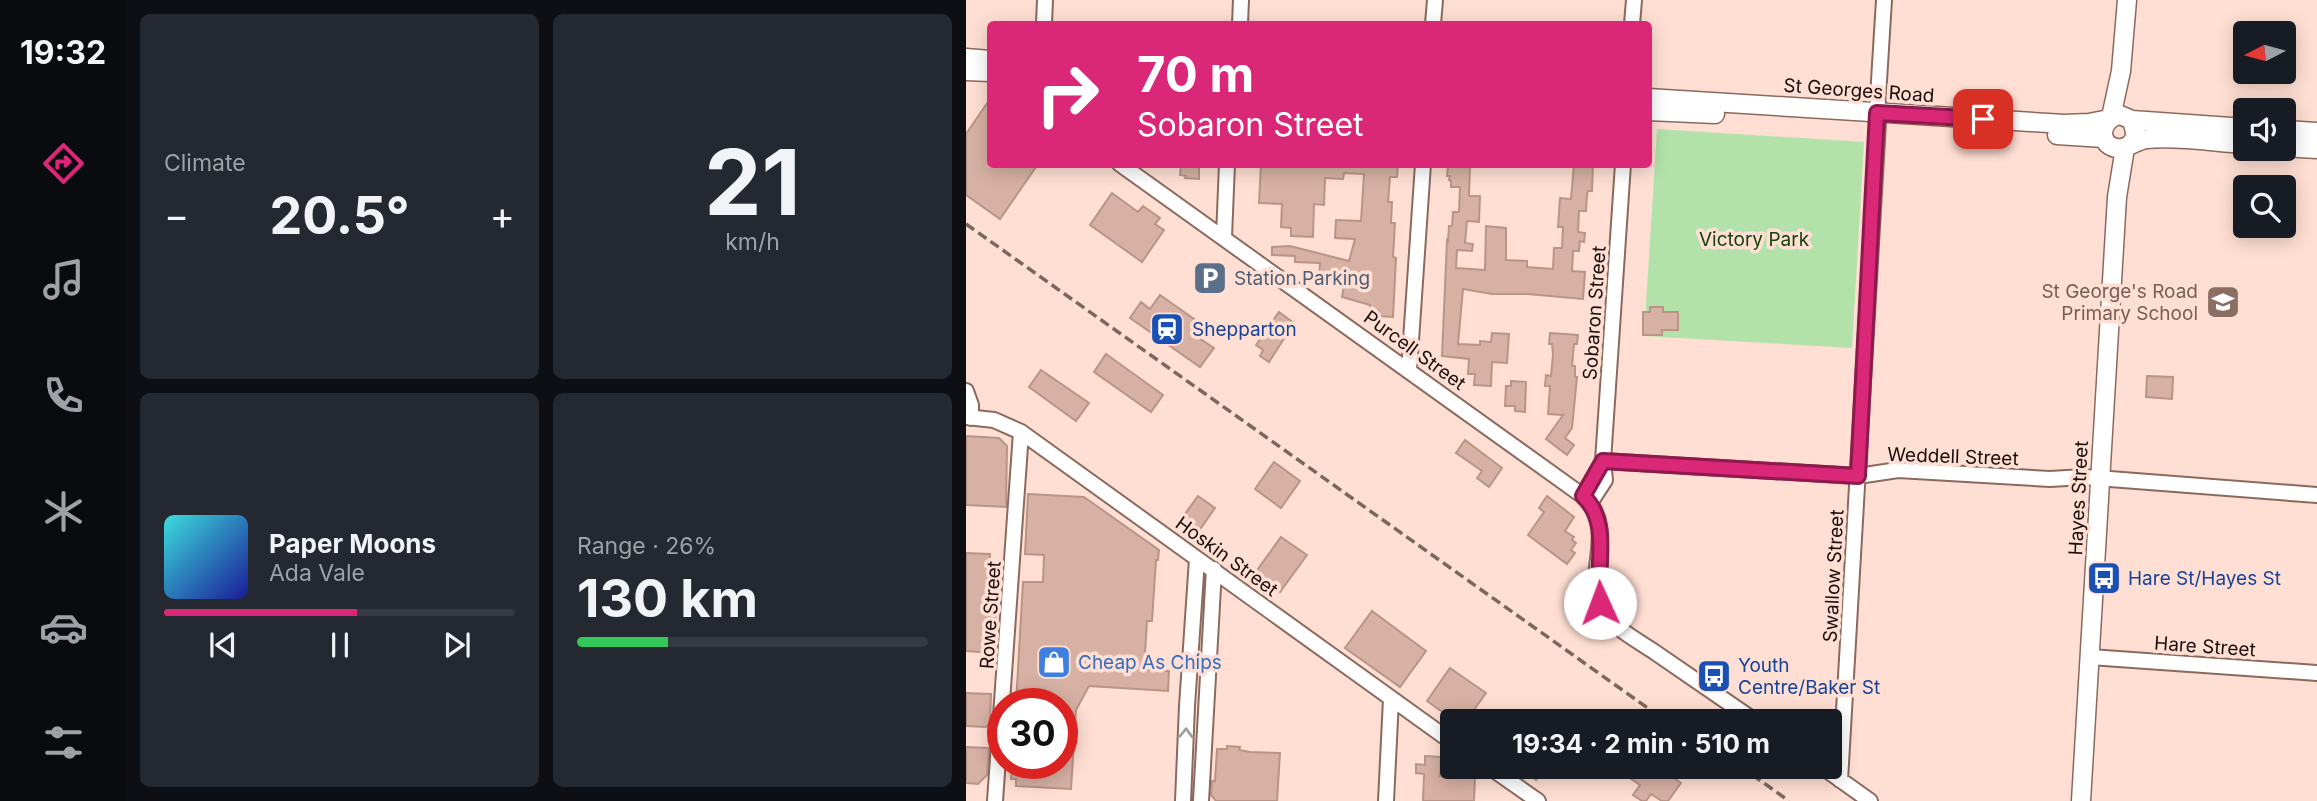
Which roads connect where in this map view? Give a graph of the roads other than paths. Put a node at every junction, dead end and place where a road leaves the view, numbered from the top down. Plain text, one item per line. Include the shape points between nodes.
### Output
1 (1045, 0) edge
2 (1241, 0) edge
3 (1435, 0) edge
4 (1634, 0) edge
5 (1884, 0) edge
6 (2127, 0) edge
7 (1044, 21) edge
8 (1240, 21) edge
9 (1433, 21) edge
10 (1632, 21) edge
11 (966, 58) edge
12 (987, 60) edge
13 (966, 71) edge
14 (2121, 71) junction
15 (987, 72) edge
16 (1652, 99) edge
17 (1686, 106) junction
18 (1652, 110) edge
19 (1878, 118) junction
20 (2110, 118) junction
21 (2131, 119) junction
22 (2233, 129) edge
23 (2068, 130) junction
24 (2166, 131) junction
25 (2203, 133) junction
26 (2296, 134) edge
27 (2105, 139) junction
28 (2313, 140) edge
29 (2233, 141) edge
30 (2127, 146) junction
31 (1126, 168) edge
32 (1227, 168) edge
33 (1423, 168) edge
34 (1623, 168) edge
35 (2118, 197) junction
36 (1224, 237) junction
37 (1409, 370) junction
38 (966, 391) edge
39 (969, 417) edge
40 (1021, 432) junction
41 (1603, 461) junction
42 (1858, 476) junction
43 (2100, 482) junction
44 (2317, 495) edge
45 (1587, 499) junction
46 (1197, 559) junction
47 (1214, 569) junction
48 (2090, 657) junction
49 (2317, 673) edge
50 (1391, 699) junction
51 (1738, 709) edge
52 (1440, 734) edge
53 (1504, 779) edge
54 (1507, 779) edge
55 (1840, 780) joint
56 (995, 801) edge
57 (1184, 801) edge
58 (1195, 801) edge
59 (1201, 801) edge
60 (1386, 801) edge
61 (1527, 801) edge
62 (1538, 801) edge
63 (1870, 801) edge
64 (2081, 801) edge

1 - 7 street
2 - 8 street
3 - 9 street
4 - 10 street
5 - 19 street, Swallow Street
6 - 14 street
11 - 12 street
13 - 15 street
14 - 20 street
14 - 21 street
16 - 17 street, St Georges Road
17 - 18 street, St Georges Road
17 - 19 street, St Georges Road
19 - 23 street, St Georges Road
19 - 42 street, Swallow Street
20 - 21 street
20 - 23 street, St Georges Road
20 - 27 street via 2103,128
21 - 24 street
21 - 30 street via 2136,136
22 - 25 street
23 - 27 street, St Georges Road
24 - 25 street
24 - 30 street
25 - 29 street
26 - 28 street
27 - 30 street via 2114,147
27 - 35 street, Hayes Street
30 - 35 street, Hayes Street
31 - 36 street, Purcell Street
32 - 36 street
33 - 37 street
34 - 41 street, Sobaron Street
35 - 43 street, Hayes Street
36 - 37 street, Purcell Street
37 - 45 street, Purcell Street
38 - 39 street, Hoskin Street
39 - 40 street, Hoskin Street via 994,420
40 - 46 street, Hoskin Street
40 - 56 street, Rowe Street
41 - 42 street, Weddell Street
41 - 45 street, Sobaron Street via 1605,480
42 - 43 street, Weddell Street via 1898,470
42 - 55 street, Swallow Street
43 - 44 street, Weddell Street
43 - 48 street, Hayes Street
45 - 51 street via 1600,523 1598,581 1603,612
46 - 47 street, Hoskin Street
57 -> 46 street
47 - 50 street, Hoskin Street
47 - 59 street
48 - 49 street, Hare Street
48 - 64 street, Hayes Street
50 - 52 street, Hoskin Street
50 - 60 street
53 - 61 street
54 - 62 street
55 - 63 street
57 - 58 street

